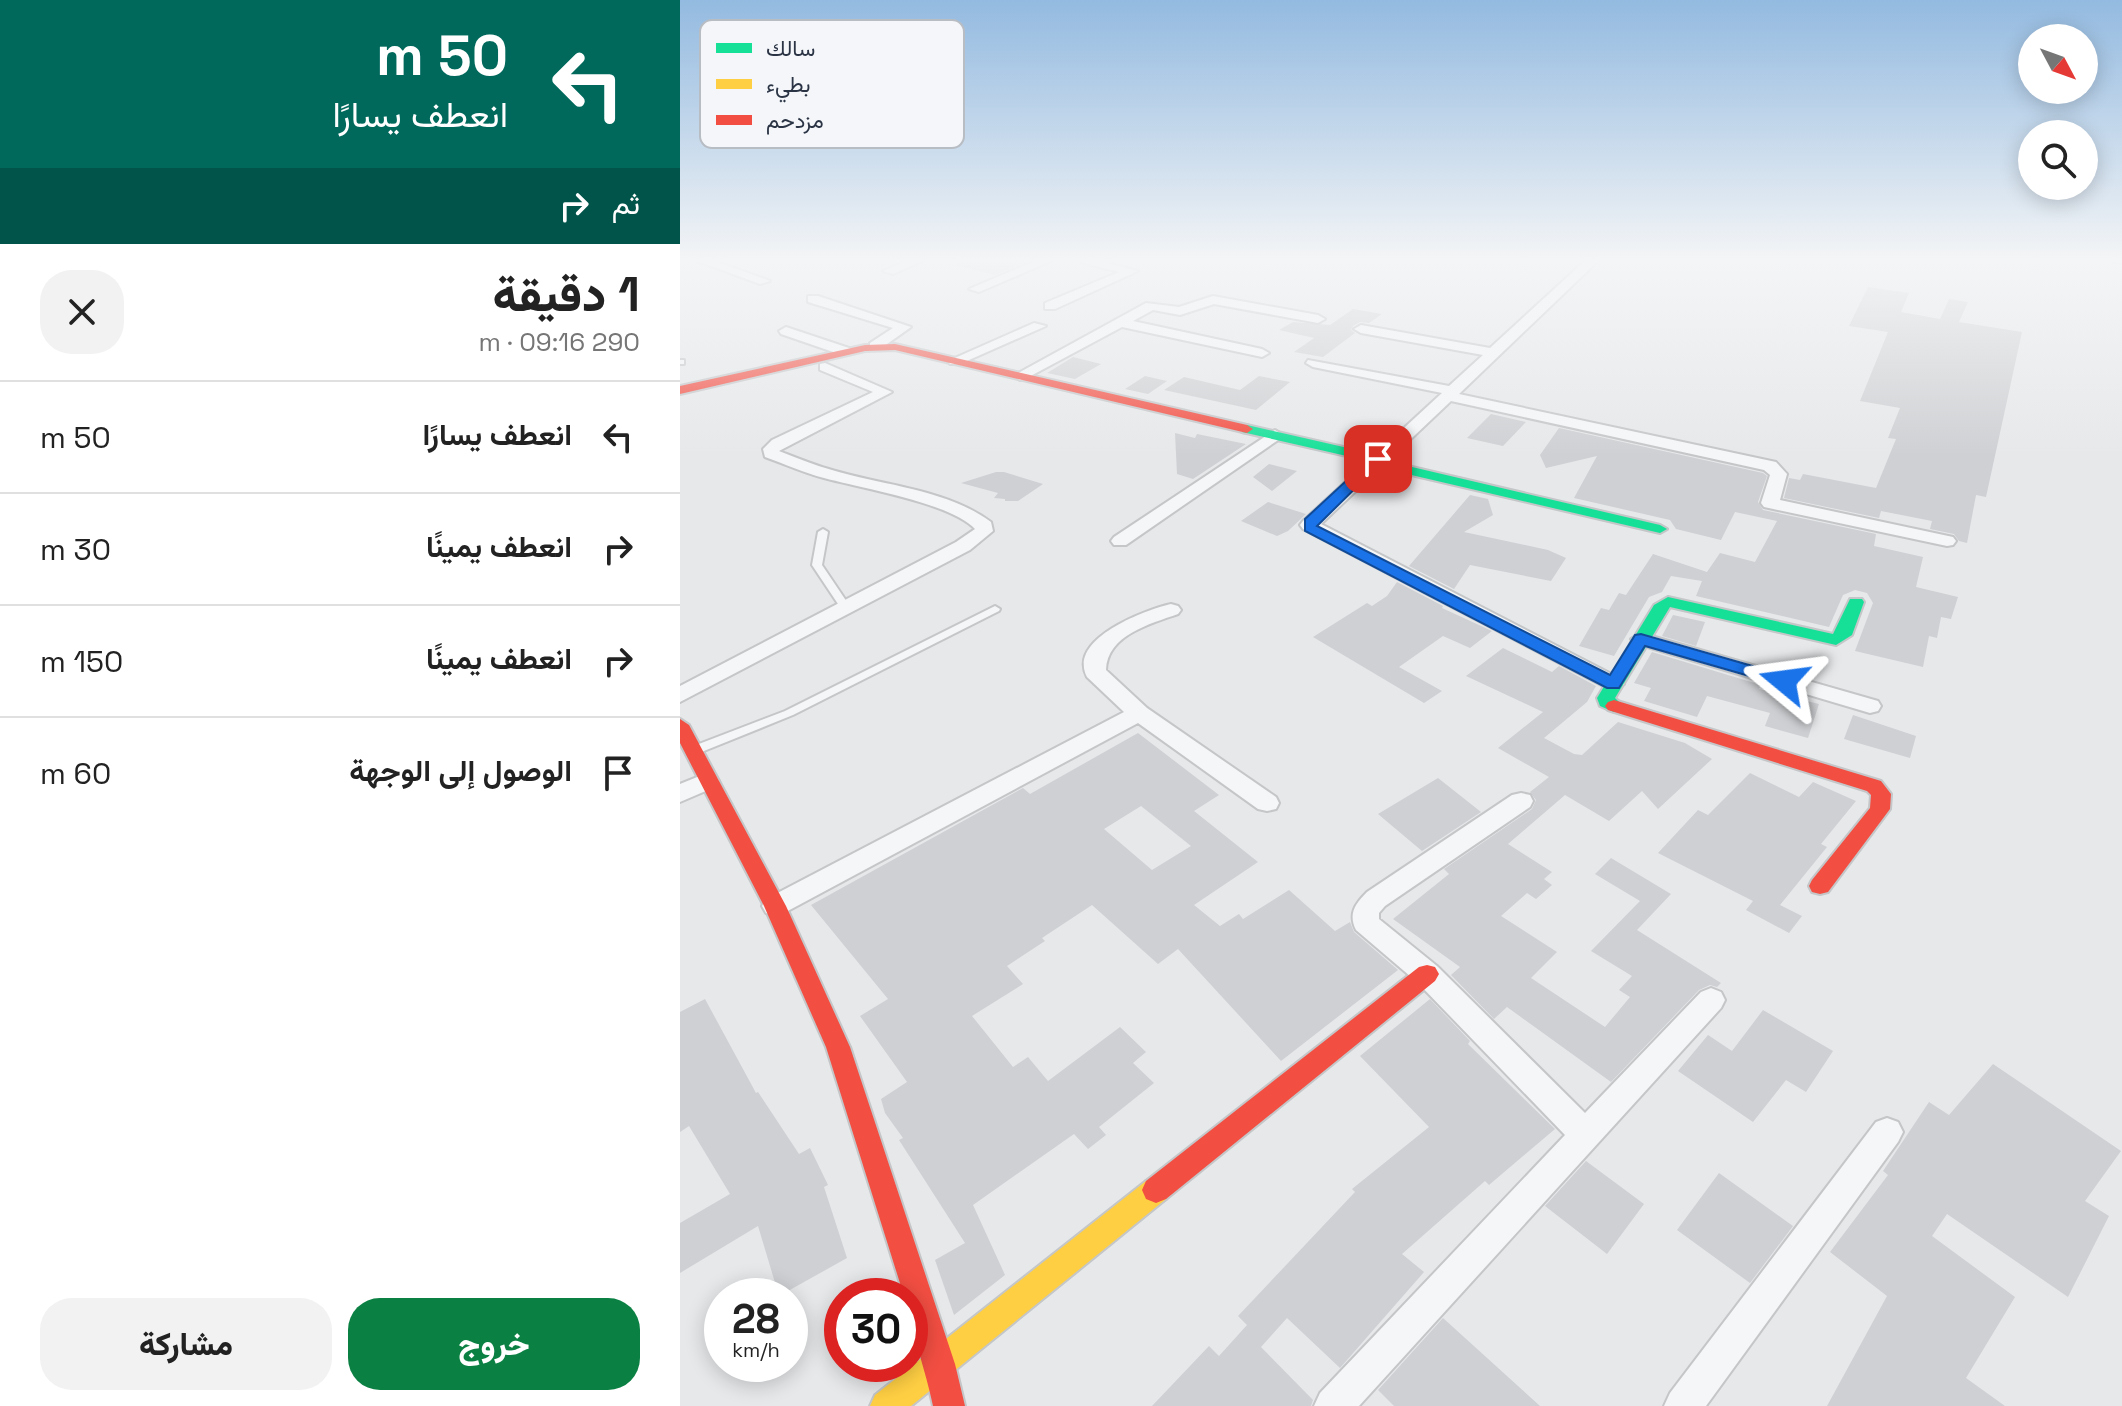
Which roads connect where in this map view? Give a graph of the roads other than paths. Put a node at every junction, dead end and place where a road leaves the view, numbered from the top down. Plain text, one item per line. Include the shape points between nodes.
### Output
1 (896, 325) edge
2 (1113, 325) edge
3 (1130, 325) edge
4 (1524, 325) edge
5 (1039, 326) dead end
6 (1361, 329) dead end
7 (786, 331) dead end
8 (875, 346) junction
9 (847, 352) junction
10 (1262, 353) dead end
11 (1494, 353) junction
12 (955, 361) junction
13 (1313, 363) dead end
14 (825, 367) dead end
15 (1020, 376) junction
16 (680, 390) edge
17 (1451, 394) junction
18 (1275, 435) junction
19 (1378, 459) junction
20 (1660, 529) dead end
21 (823, 532) dead end
22 (1120, 541) dead end
23 (1947, 541) dead end
24 (1856, 602) dead end
25 (846, 608) junction
26 (995, 609) dead end
27 (1171, 610) dead end
28 (1641, 639) junction
29 (1613, 684) junction
30 (680, 695) edge
31 (1870, 706) dead end
32 (1139, 713) junction
33 (680, 725) edge
34 (693, 751) junction
35 (707, 781) junction
36 (680, 794) edge
37 (1521, 801) dead end
38 (1267, 803) dead end
39 (1820, 886) dead end
40 (775, 906) junction
41 (1427, 974) junction
42 (1711, 1000) dead end
43 (1887, 1132) dead end
44 (1586, 1135) junction
45 (940, 1364) junction
46 (886, 1406) edge
47 (949, 1406) edge
48 (1333, 1406) edge
49 (1683, 1406) edge

1 - 8 street via 904,327
2 - 15 street
3 - 10 street
4 - 11 street
5 - 12 street
6 - 11 street
7 - 9 street
8 - 9 street
8 - 12 street
9 - 16 street
11 - 17 street
12 - 15 street
13 - 17 street
14 - 25 street via 885,392 778,443 771,454 827,474 916,495 985,526 978,537
15 - 18 street
17 - 19 street
17 - 23 street via 1770,466 1779,474 1770,503
18 - 19 street
18 - 22 street
19 - 20 street
19 - 29 street via 1310,522 1310,528
21 - 25 lane via 817,565
24 - 28 street via 1844,635 1836,640 1674,602 1662,605
25 - 30 street
26 - 34 lane via 789,713
27 - 32 street via 1115,636 1093,664 1102,680
28 - 29 street
28 - 31 street
29 - 39 street via 1606,698 1613,706 1874,786 1881,794 1880,809
32 - 38 street
32 - 40 street
33 - 34 street
34 - 35 street
35 - 36 street
35 - 40 street
37 - 41 street via 1366,910 1366,923
40 - 45 street via 838,1047
41 - 44 street
41 - 45 street
42 - 44 street
43 - 49 street
44 - 48 street
45 - 46 street
45 - 47 street

